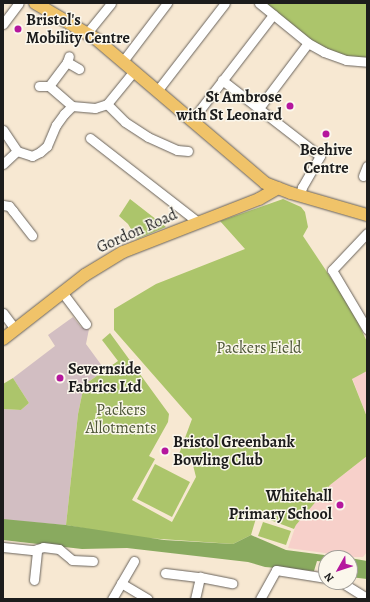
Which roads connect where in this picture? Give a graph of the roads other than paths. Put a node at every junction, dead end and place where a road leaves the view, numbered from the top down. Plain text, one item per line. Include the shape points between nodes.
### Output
1 (19, 3) edge
2 (35, 3) edge
3 (111, 3) edge
4 (167, 3) edge
5 (225, 3) edge
6 (259, 3) edge
7 (273, 15) junction
8 (3, 24) edge
9 (87, 33) junction
10 (308, 43) junction
11 (123, 61) junction
12 (364, 62) edge
13 (79, 69) dead end
14 (134, 71) junction
15 (222, 80) junction
16 (157, 91) junction
17 (107, 104) junction
18 (72, 106) junction
19 (260, 109) junction
20 (192, 120) junction
21 (3, 130) edge
22 (90, 138) dead end
23 (17, 151) junction
24 (188, 151) dead end
25 (3, 164) edge
26 (367, 166) edge
27 (363, 176) dead end
28 (278, 188) junction
29 (300, 196) junction
30 (3, 205) edge
31 (367, 215) edge
32 (198, 222) junction
33 (367, 232) edge
34 (32, 235) dead end
35 (62, 292) junction
36 (363, 312) edge
37 (3, 313) edge
38 (86, 324) dead end
39 (15, 329) junction
40 (367, 329) edge
41 (3, 339) edge
42 (3, 547) edge
43 (37, 549) junction
44 (93, 561) dead end
45 (134, 561) dead end
46 (165, 573) dead end
47 (318, 576) edge
48 (200, 577) junction
49 (34, 580) dead end
50 (121, 583) junction
51 (232, 583) dead end
52 (352, 590) edge
53 (361, 597) edge
54 (112, 599) edge
55 (148, 599) edge
56 (195, 599) edge
57 (260, 599) edge

1 - 8 street
2 - 9 main road
3 - 9 street
4 - 11 street
5 - 16 street
6 - 7 street
7 - 10 street
7 - 15 street
9 - 11 main road
10 - 12 street via 338,58
10 - 19 street
11 - 14 main road
13 - 18 street via 68,59 44,86
14 - 16 main road
14 - 17 street
15 - 19 street
15 - 20 street
16 - 20 main road
17 - 18 street via 95,108
17 - 24 street via 125,122 148,137 177,150
18 - 23 street via 56,125 47,146 40,152 32,156
19 - 29 street via 320,156 302,187
20 - 28 main road via 265,183
21 - 23 street
22 - 32 street
23 - 25 street
26 - 27 street
28 - 29 main road
28 - 32 main road, Gordon Road via 259,199
29 - 31 main road
30 - 34 street via 13,210
32 - 35 main road, Gordon Road via 123,252
33 - 36 street via 332,270
35 - 38 street
35 - 39 main road, Gordon Road
36 - 40 street
37 - 39 street
39 - 41 main road, Gordon Road
42 - 43 street
43 - 44 street via 59,549 72,560
43 - 49 street
45 - 50 street
46 - 48 street
47 - 57 street via 276,570
48 - 51 street
48 - 56 street
50 - 54 street
50 - 55 street
52 - 53 street

